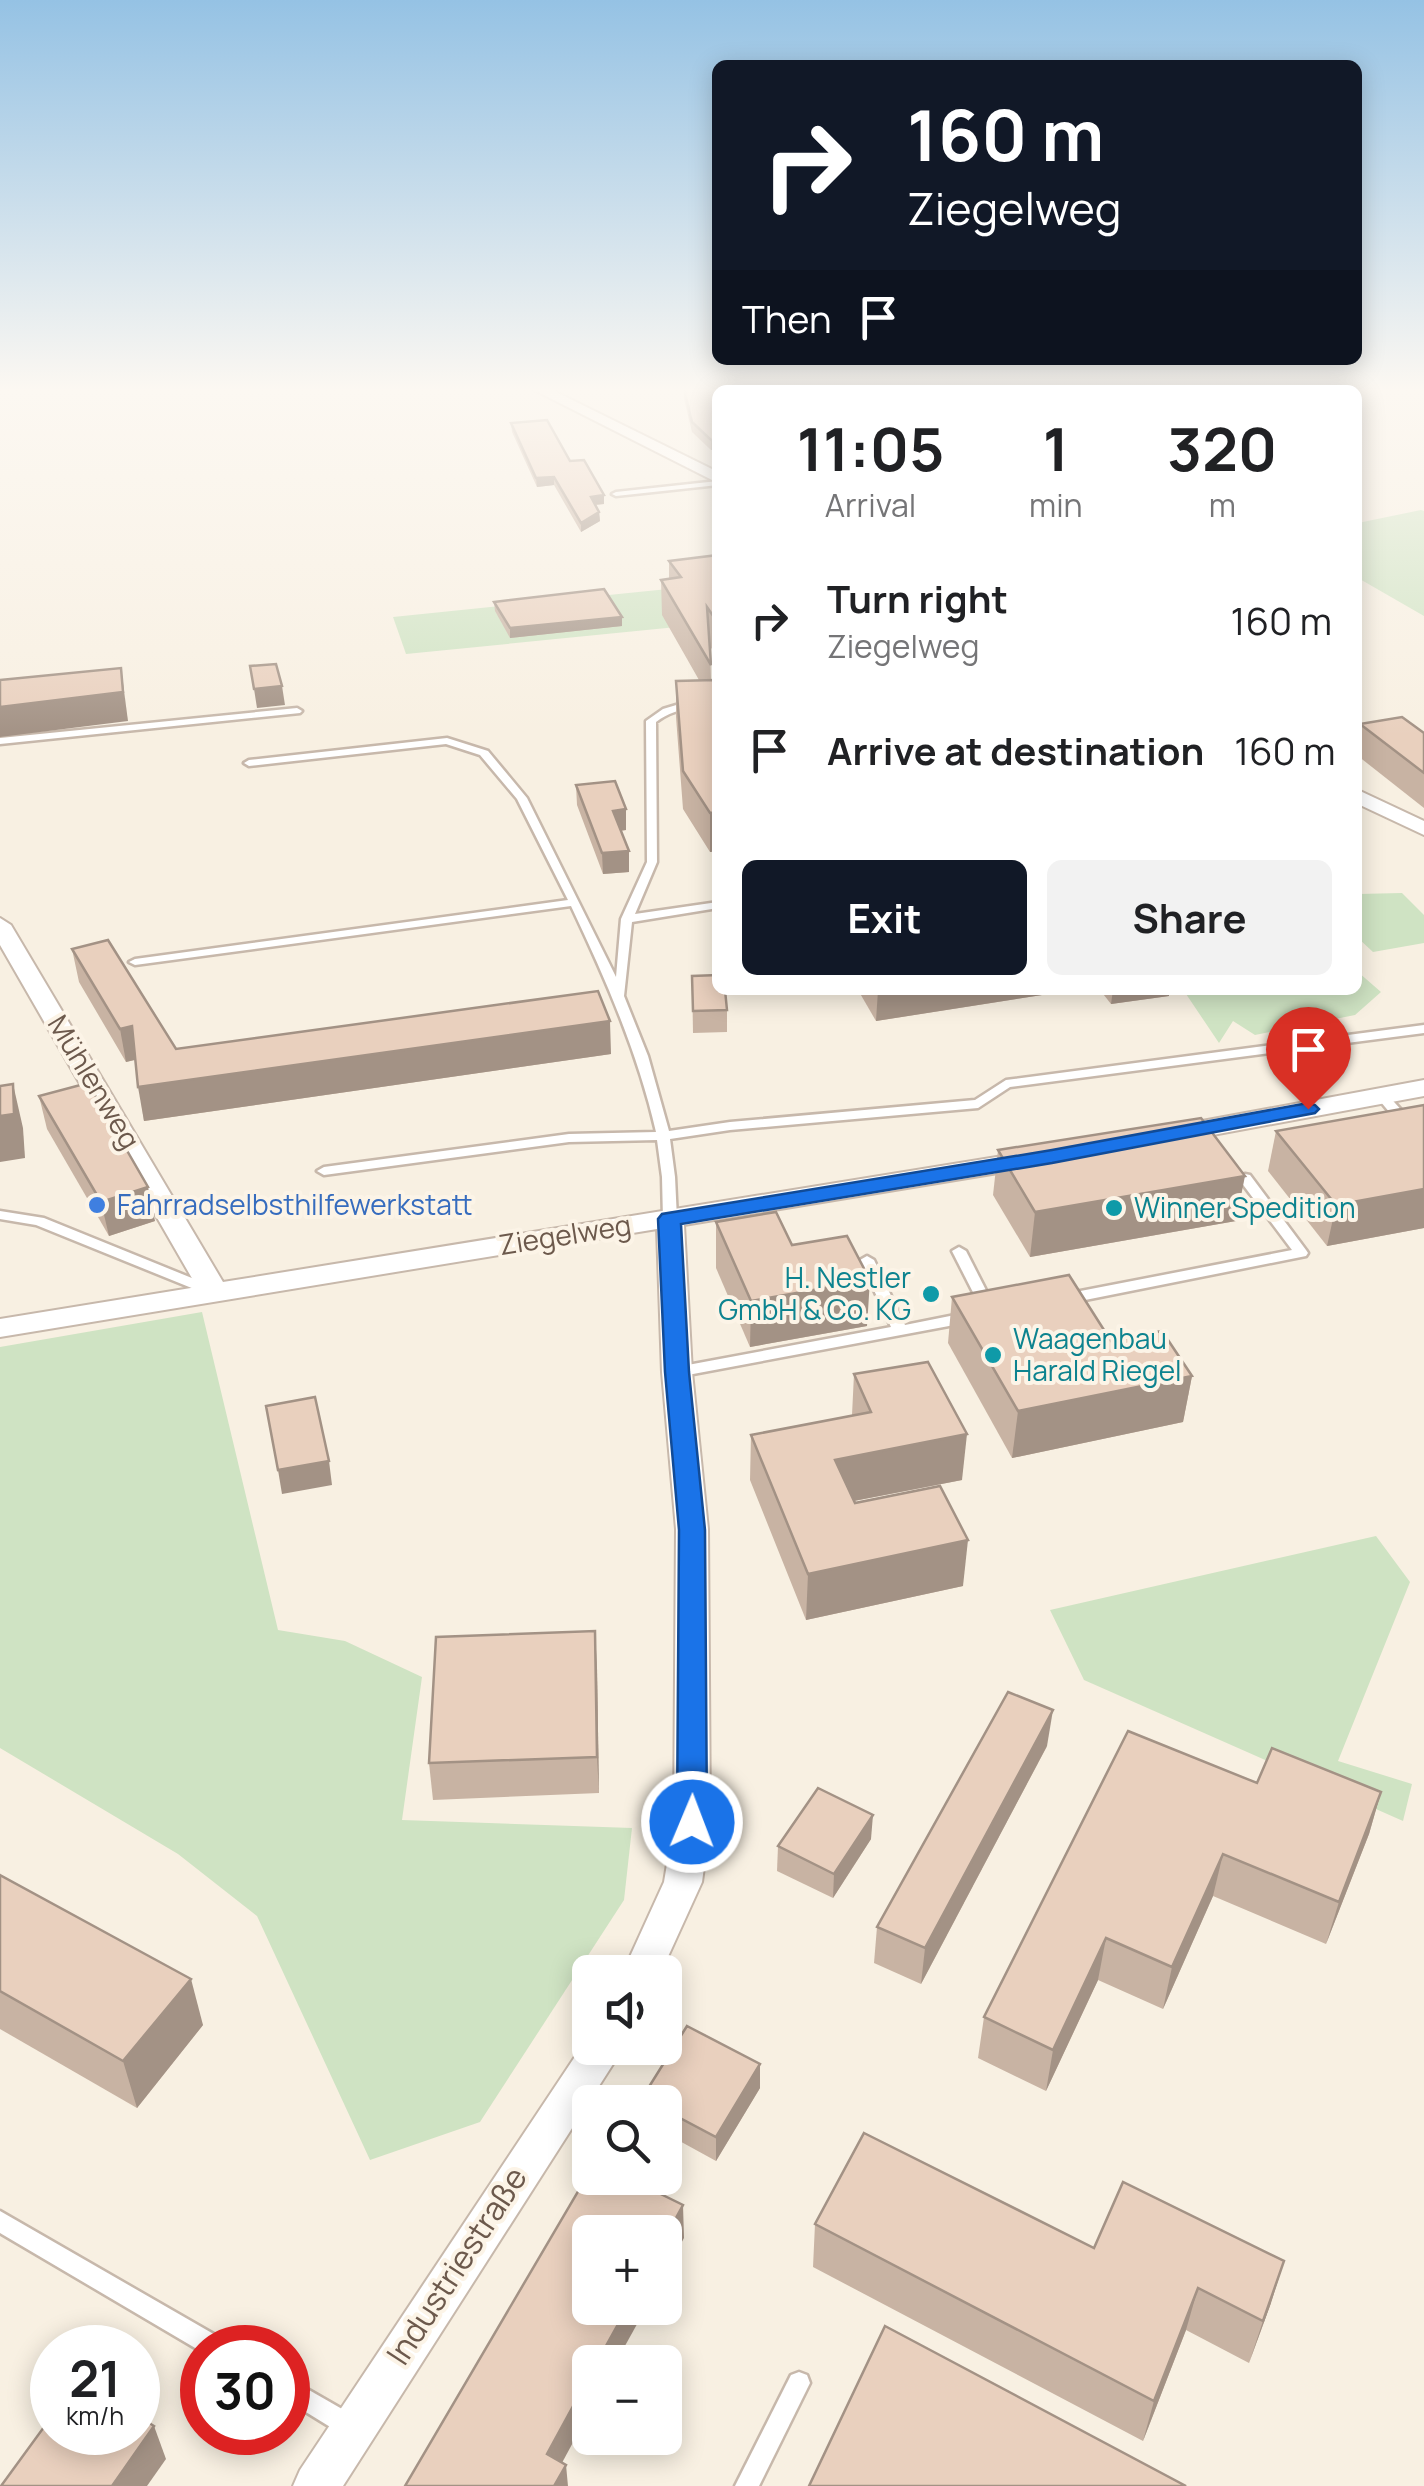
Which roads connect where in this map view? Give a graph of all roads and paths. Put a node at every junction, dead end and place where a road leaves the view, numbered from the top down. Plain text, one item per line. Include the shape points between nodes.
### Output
1 (712, 709) edge
2 (298, 711) dead end
3 (0, 742) edge
4 (249, 763) dead end
5 (1362, 798) edge
6 (1424, 829) edge
7 (575, 902) junction
8 (712, 906) edge
9 (627, 919) junction
10 (0, 925) edge
11 (135, 962) dead end
12 (620, 995) junction
13 (1424, 1029) edge
14 (1424, 1088) edge
15 (1381, 1095) junction
16 (1424, 1126) edge
17 (664, 1136) junction
18 (1148, 1138) edge
19 (1052, 1156) edge
20 (324, 1170) dead end
21 (1245, 1178) edge
22 (0, 1215) edge
23 (670, 1219) junction
24 (959, 1251) dead end
25 (867, 1260) dead end
26 (214, 1292) junction
27 (1049, 1302) edge
28 (1010, 1310) edge
29 (990, 1314) junction
30 (0, 1328) edge
31 (900, 1330) junction
32 (677, 1372) junction
33 (650, 1955) edge
34 (590, 2065) edge
35 (0, 2221) edge
36 (180, 2327) edge
37 (799, 2383) dead end
38 (310, 2403) edge
39 (353, 2428) junction
40 (316, 2486) edge
41 (747, 2486) edge

1 - 9 lane via 681,705 651,720 652,862
2 - 3 lane
4 - 7 lane via 446,742 484,753 522,798
5 - 6 street
7 - 11 lane
7 - 12 lane
8 - 9 lane
9 - 12 lane
10 - 26 street, Mühlenweg
12 - 17 lane
13 - 17 lane via 1006,1084 978,1104
14 - 15 street
15 - 16 lane via 1411,1129
15 - 18 street
17 - 20 lane via 569,1138
17 - 23 lane
19 - 23 street, Ziegelweg
21 - 27 lane via 1301,1253
22 - 26 lane via 38,1221
23 - 26 street, Ziegelweg
23 - 32 street
24 - 29 lane
25 - 31 lane
26 - 30 street, Ziegelweg
28 - 29 lane
29 - 31 lane
31 - 32 lane
32 - 33 street via 692,1530 692,1822 683,1882
34 - 39 street, Industriestraße
35 - 36 lane
37 - 41 lane
38 - 39 lane
39 - 40 street, Industriestraße

